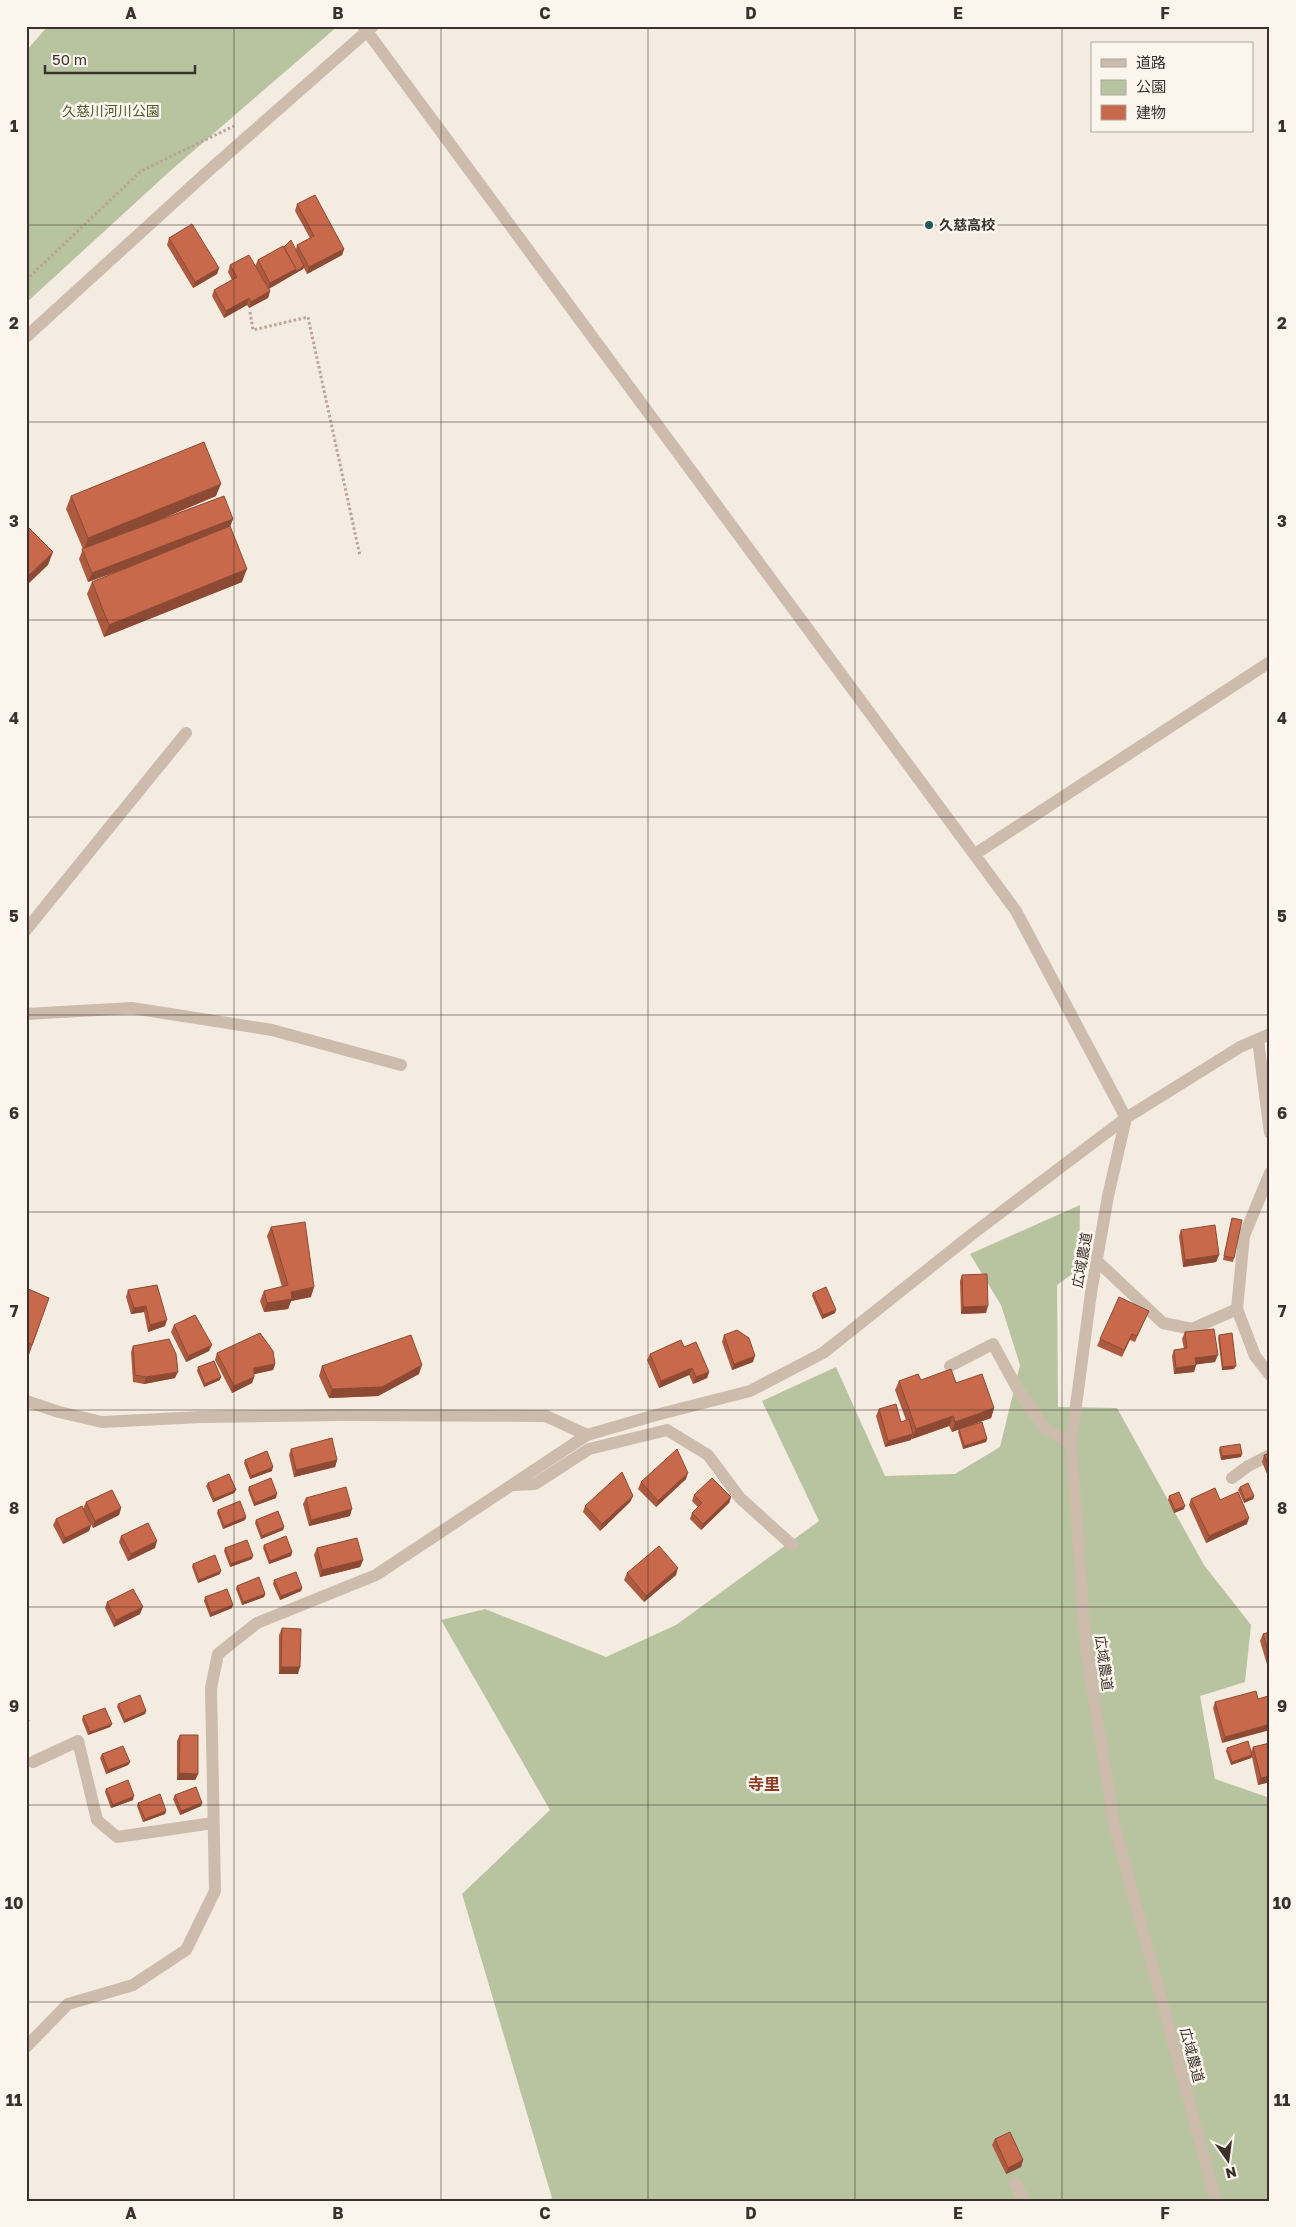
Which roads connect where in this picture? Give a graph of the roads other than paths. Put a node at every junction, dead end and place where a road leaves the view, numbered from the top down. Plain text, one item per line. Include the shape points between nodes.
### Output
1 (367, 28) edge
2 (26, 337) edge
3 (1270, 662) edge
4 (186, 733) dead end
5 (975, 854) junction
6 (26, 930) edge
7 (26, 1014) edge
8 (1270, 1034) edge
9 (1258, 1040) junction
10 (401, 1065) dead end
11 (1126, 1118) junction
12 (1270, 1133) edge
13 (1270, 1174) edge
14 (1097, 1261) junction
15 (1237, 1309) junction
16 (950, 1366) dead end
17 (1270, 1375) edge
18 (26, 1401) edge
19 (587, 1435) junction
20 (1071, 1443) junction
21 (1270, 1455) edge
22 (1232, 1478) dead end
23 (511, 1486) junction
24 (792, 1545) dead end
25 (32, 1762) dead end
26 (213, 1823) junction
27 (28, 2042) edge
28 (1016, 2183) dead end
29 (1024, 2201) edge
30 (1216, 2201) edge

1 - 2 street
1 - 5 street
3 - 5 street
4 - 6 street
5 - 11 street via 1016,911
7 - 10 street via 132,1008 272,1030
8 - 9 street
9 - 11 street via 1240,1047
9 - 12 street
11 - 14 street, 広域農道
11 - 19 street via 971,1235 823,1353 750,1391
13 - 15 street via 1244,1236
14 - 15 street via 1164,1323 1192,1329
14 - 20 street, 広域農道
15 - 17 street via 1255,1356
16 - 20 street via 993,1344 1045,1429
18 - 19 street via 102,1422 319,1415 546,1416
19 - 23 street
20 - 30 street, 広域農道 via 1086,1649 1114,1824
21 - 22 street
23 - 24 street via 535,1484 589,1449 666,1430 708,1455 740,1498
23 - 26 street via 376,1576 257,1623 218,1654 211,1688
25 - 26 street via 78,1741 97,1820 117,1837
26 - 27 street via 215,1891 186,1950 133,1985 68,2004
28 - 29 street

